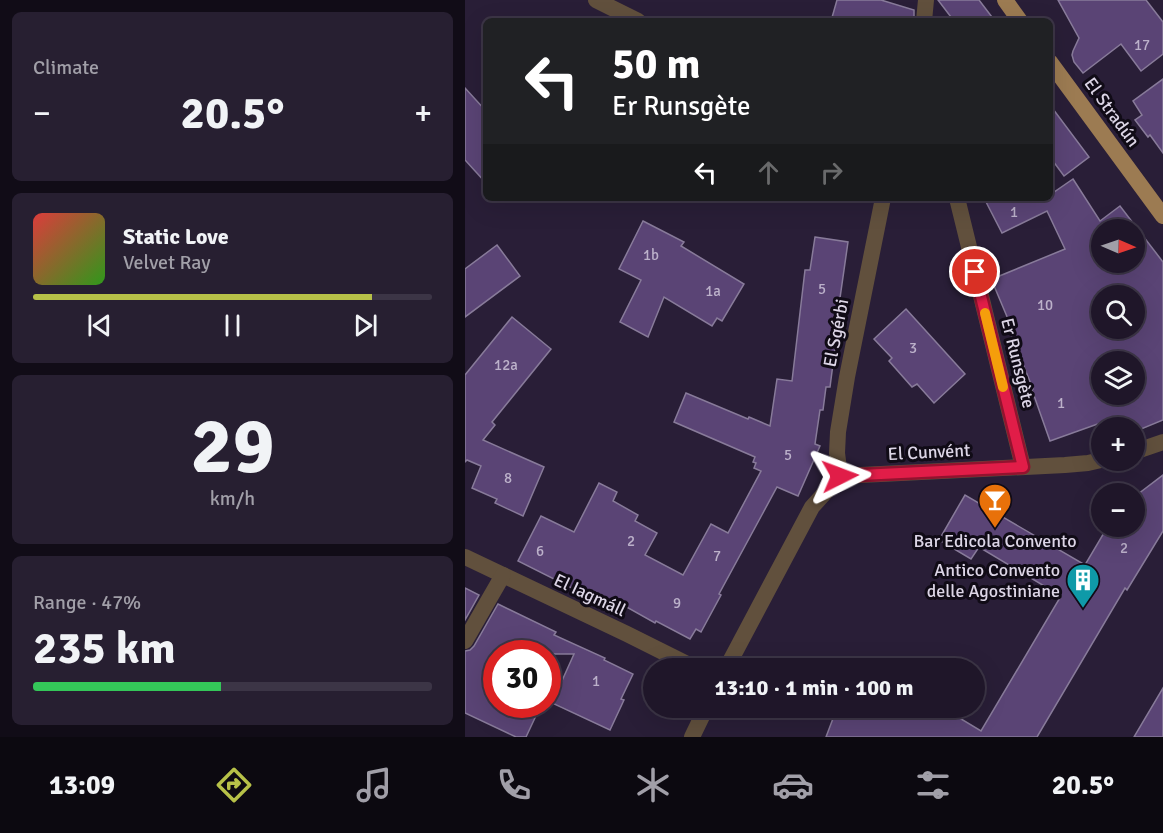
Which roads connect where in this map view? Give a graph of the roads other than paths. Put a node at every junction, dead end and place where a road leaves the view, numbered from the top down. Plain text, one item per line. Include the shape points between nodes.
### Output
1 (595, 0) edge
2 (926, 0) edge
3 (1005, 0) edge
4 (632, 18) edge
5 (924, 18) edge
6 (1018, 18) edge
7 (1053, 66) edge
8 (882, 201) edge
9 (958, 201) edge
10 (1163, 216) edge
11 (1163, 442) edge
12 (1145, 448) edge
13 (1091, 462) edge
14 (1023, 467) junction
15 (840, 476) junction
16 (465, 557) edge
17 (503, 575) junction
18 (465, 641) edge
19 (675, 658) edge
20 (732, 658) edge
21 (701, 718) edge
22 (692, 737) edge

1 - 4 street
2 - 5 street
3 - 6 main road
7 - 10 main road, El Stradún
8 - 15 street, El Sgérbi via 838,432
9 - 14 street, Er Runsgète
11 - 12 street
13 - 14 street, El Cunvént
14 - 15 street, El Cunvént
15 - 20 street via 812,507
16 - 17 street, El Iagmáll
17 - 18 street
17 - 19 street, El Iagmáll
21 - 22 street

